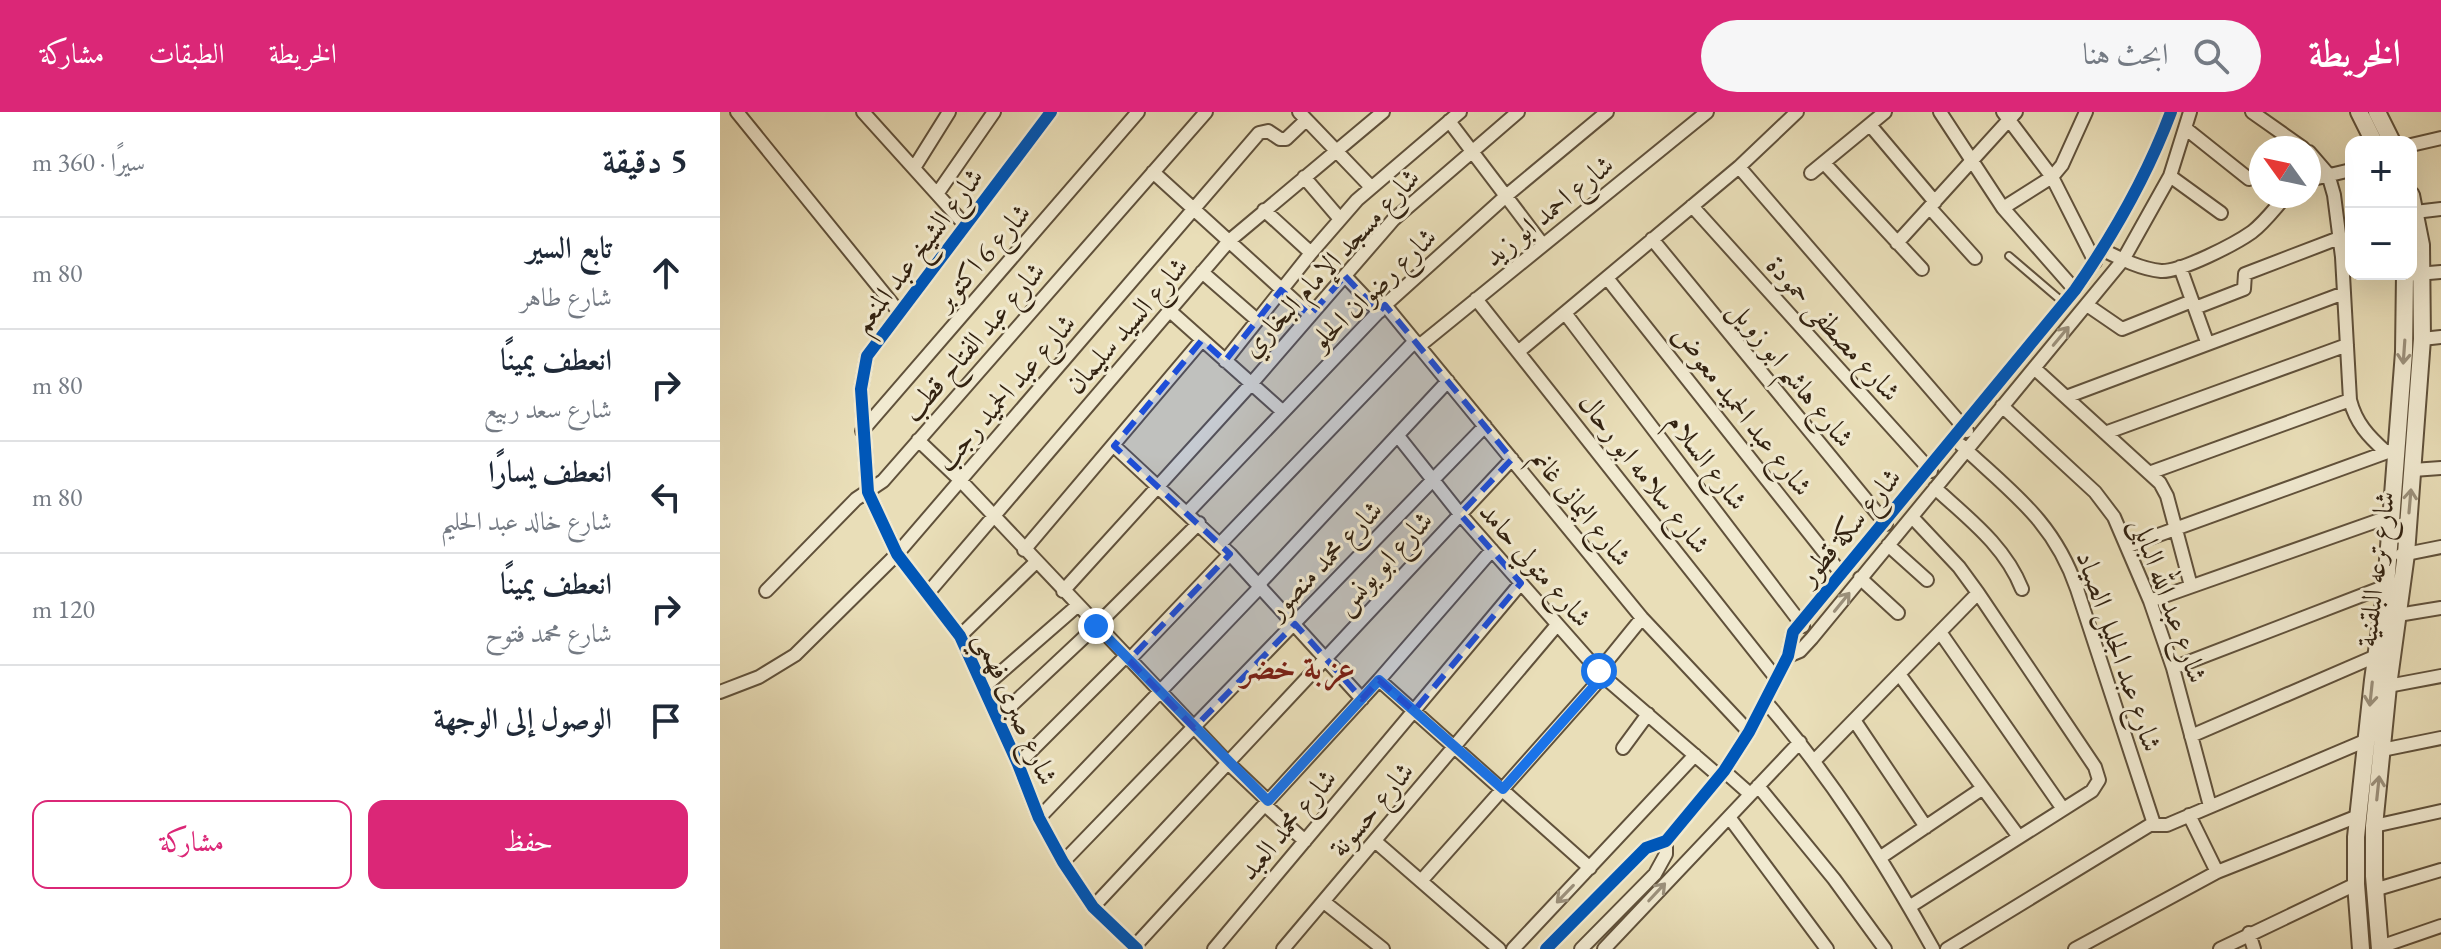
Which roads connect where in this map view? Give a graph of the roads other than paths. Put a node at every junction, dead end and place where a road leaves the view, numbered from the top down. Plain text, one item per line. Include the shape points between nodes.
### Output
1 (737, 112) edge
2 (863, 112) edge
3 (949, 112) edge
4 (994, 112) edge
5 (1051, 112) edge
6 (1138, 112) edge
7 (1206, 112) edge
8 (1383, 112) edge
9 (1518, 112) edge
10 (1607, 112) edge
11 (1707, 112) edge
12 (1797, 112) edge
13 (1885, 112) edge
14 (1940, 112) edge
15 (2086, 112) edge
16 (2171, 112) edge
17 (2190, 112) edge
18 (2252, 112) edge
19 (2359, 112) edge
20 (2377, 112) edge
21 (1302, 115) edge
22 (2009, 115) edge
23 (1455, 116) edge
24 (1870, 125) junction
25 (2185, 128) junction
26 (2286, 136) edge
27 (2371, 136) edge
28 (2389, 136) edge
29 (2441, 138) edge
30 (2417, 144) edge
31 (1336, 151) junction
32 (1472, 151) junction
33 (1972, 161) junction
34 (1824, 163) junction
35 (2321, 166) edge
36 (1739, 167) junction
37 (914, 168) junction
38 (2345, 171) edge
39 (1153, 172) junction
40 (1811, 173) dead end
41 (2328, 174) junction
42 (2170, 176) junction
43 (2321, 176) edge
44 (1304, 177) junction
45 (2052, 177) junction
46 (2249, 179) dead end
47 (1370, 186) junction
48 (937, 194) junction
49 (1506, 196) junction
50 (1932, 205) junction
51 (1692, 206) junction
52 (2003, 208) junction
53 (2277, 208) edge
54 (1193, 209) junction
55 (2441, 209) edge
56 (1264, 210) junction
57 (2417, 212) edge
58 (2221, 213) dead end
59 (1340, 219) junction
60 (2417, 223) edge
61 (965, 225) junction
62 (2339, 238) junction
63 (1652, 239) junction
64 (1229, 241) junction
65 (1897, 243) junction
66 (1543, 245) junction
67 (2103, 250) junction
68 (1311, 253) junction
69 (2009, 256) dead end
70 (2292, 256) junction
71 (2417, 257) edge
72 (1975, 258) dead end
73 (2123, 260) junction
74 (2095, 262) junction
75 (2180, 267) junction
76 (1922, 269) dead end
77 (2296, 270) dead end
78 (1202, 272) junction
79 (2441, 272) edge
80 (2417, 274) edge
81 (1345, 276) junction
82 (1607, 278) junction
83 (2410, 280) edge
84 (2412, 280) edge
85 (1281, 290) junction
86 (2075, 290) junction
87 (2344, 293) junction
88 (1476, 299) junction
89 (2064, 303) junction
90 (2193, 304) junction
91 (2087, 305) junction
92 (1382, 308) junction
93 (1170, 311) junction
94 (899, 312) junction
95 (1565, 313) junction
96 (1310, 315) junction
97 (1257, 320) junction
98 (2441, 337) edge
99 (2422, 339) junction
100 (1202, 340) junction
101 (2207, 342) junction
102 (1417, 344) junction
103 (2347, 345) junction
104 (1518, 352) junction
105 (1225, 361) junction
106 (2034, 368) junction
107 (1448, 381) junction
108 (1251, 384) junction
109 (2066, 397) junction
110 (2419, 397) junction
111 (2401, 399) junction
112 (2350, 400) junction
113 (2002, 406) junction
114 (1282, 411) junction
115 (1485, 426) junction
116 (1962, 427) junction
117 (862, 431) junction
118 (2105, 433) junction
119 (1398, 436) junction
120 (1953, 437) junction
121 (1976, 439) junction
122 (918, 440) junction
123 (2415, 444) junction
124 (1114, 446) junction
125 (1966, 450) junction
126 (2392, 450) junction
127 (1512, 459) junction
128 (1927, 468) junction
129 (2441, 468) edge
130 (2413, 470) junction
131 (2149, 473) junction
132 (1433, 480) junction
133 (961, 481) junction
134 (1938, 484) junction
135 (1158, 486) junction
136 (868, 492) junction
137 (1187, 513) junction
138 (1460, 514) junction
139 (993, 516) junction
140 (2391, 516) junction
141 (1912, 517) junction
142 (1883, 520) junction
143 (1199, 523) junction
144 (2176, 528) junction
145 (1892, 541) junction
146 (1220, 544) junction
147 (2128, 546) junction
148 (2441, 547) edge
149 (1024, 550) junction
150 (1492, 550) junction
151 (897, 554) junction
152 (1230, 554) junction
153 (2406, 554) junction
154 (2388, 557) junction
155 (1036, 562) junction
156 (1840, 572) junction
157 (1860, 578) junction
158 (1927, 580) dead end
159 (1521, 583) junction
160 (1260, 585) junction
161 (2191, 586) junction
162 (2386, 586) junction
163 (2022, 589) dead end
164 (766, 591) dead end
165 (1063, 591) junction
166 (928, 593) junction
167 (1978, 593) junction
168 (2150, 601) junction
169 (1077, 606) junction
170 (2441, 608) edge
171 (1898, 613) dead end
172 (2398, 615) junction
173 (1642, 618) junction
174 (1800, 622) junction
175 (1295, 624) junction
176 (1557, 625) junction
177 (1096, 626) junction
178 (1940, 632) junction
179 (960, 636) junction
180 (1812, 638) junction
181 (2385, 652) junction
182 (1788, 656) junction
183 (1127, 658) junction
184 (1325, 658) junction
185 (2173, 668) junction
186 (1601, 674) junction
187 (1899, 674) junction
188 (2441, 676) edge
189 (1776, 678) junction
190 (1379, 680) junction
191 (2388, 686) junction
192 (984, 687) junction
193 (1159, 691) junction
194 (720, 692) edge
195 (1362, 699) junction
196 (1765, 701) junction
197 (1414, 711) junction
198 (1648, 714) junction
199 (998, 718) junction
200 (1854, 720) junction
201 (1194, 728) junction
202 (1749, 732) junction
203 (2191, 736) junction
204 (2441, 738) edge
205 (2367, 740) junction
206 (1800, 742) junction
207 (1455, 747) junction
208 (1623, 748) dead end
209 (2382, 750) junction
210 (1695, 755) junction
211 (1814, 761) junction
212 (1228, 763) junction
213 (1018, 764) junction
214 (1722, 774) junction
215 (1983, 788) junction
216 (1503, 789) junction
217 (1754, 790) junction
218 (1266, 803) junction
219 (2210, 806) junction
220 (2063, 809) junction
221 (2441, 811) edge
222 (2189, 815) junction
223 (2358, 816) junction
224 (1729, 817) junction
225 (1039, 818) junction
226 (2154, 824) junction
227 (2374, 826) junction
228 (1926, 827) junction
229 (2019, 837) junction
230 (1305, 841) junction
231 (1666, 841) junction
232 (1376, 842) junction
233 (1881, 857) junction
234 (1063, 862) junction
235 (1590, 868) junction
236 (2441, 870) edge
237 (2217, 872) junction
238 (1421, 881) junction
239 (2356, 884) junction
240 (2374, 890) junction
241 (1324, 902) junction
242 (1093, 907) junction
243 (1909, 907) junction
244 (2441, 926) edge
245 (2249, 933) junction
246 (1136, 948) edge
247 (2380, 948) edge
248 (1214, 949) edge
249 (1283, 949) edge
250 (1383, 949) edge
251 (1499, 949) edge
252 (1513, 949) edge
253 (1546, 949) edge
254 (1581, 949) edge
255 (1604, 949) edge
256 (1827, 949) edge
257 (1885, 949) edge
258 (1933, 949) edge
259 (1947, 949) edge
260 (2075, 949) edge
261 (2220, 949) edge
262 (2254, 949) edge
263 (2361, 949) edge

1 - 94 street
2 - 37 street
3 - 37 street
4 - 48 street
5 - 61 street, شارع الشيخ عبد المنعم
6 - 117 street, شارع 6 اكتوبر
7 - 39 street, شارع عبد الفتاح قطب
8 - 31 street, شارع السيد سليمان
9 - 32 street, شارع مسجد الإمام البخاري
10 - 49 street, شارع رضوان الحلو
11 - 66 street, شارع احمد ابو زيد
12 - 36 street
13 - 24 street
14 - 33 street
15 - 45 street
16 - 67 street, شارع سكة قطور via 2135,195
17 - 25 street, شارع سكة قطور
18 - 26 street
19 - 27 street
20 - 28 street
21 - 31 street
21 - 54 street, شارع عبد الحميد رجب via 1286,139 1265,130 1259,133
22 - 33 street
22 - 45 street
23 - 32 street
23 - 47 street
24 - 34 street
24 - 50 street
25 - 42 street, شارع سكة قطور
25 - 46 street
29 - 30 street
31 - 44 street, شارع السيد سليمان
31 - 47 street
32 - 49 street
32 - 81 street, شارع مسجد الإمام البخاري via 1393,220
33 - 50 street
33 - 52 street
34 - 40 street
34 - 65 street
35 - 41 street
36 - 51 street
36 - 116 street
37 - 48 street
38 - 41 street
39 - 54 street
39 - 122 street, شارع عبد الفتاح قطب
41 - 43 street
41 - 62 street
42 - 58 street
42 - 73 street, شارع سكة قطور
44 - 56 street, شارع السيد سليمان
44 - 59 street
45 - 52 street
45 - 74 street
47 - 59 street
48 - 61 street
49 - 66 street
49 - 92 street, شارع رضوان الحلو
50 - 65 street
50 - 72 street
51 - 63 street
51 - 128 street, شارع مصطفى حمودة
52 - 86 street
53 - 75 street via 2252,232
54 - 64 street
54 - 133 street, شارع عبد الحميد رجب
55 - 57 street
56 - 64 street, شارع السيد سليمان
56 - 68 street
59 - 68 street
60 - 71 street, شارع ترعه البلقنية
61 - 94 street, شارع الشيخ عبد المنعم
62 - 70 street
62 - 87 street
63 - 82 street
63 - 142 street, شارع هاشم ابو زويل
64 - 78 street, شارع السيد سليمان
64 - 85 street
65 - 76 street
66 - 88 street, شارع احمد ابو زيد
67 - 73 street
67 - 74 street, شارع سكة قطور
68 - 85 street
69 - 89 lane
70 - 77 street
70 - 90 street via 2268,271 2245,274 2242,290
73 - 75 street via 2160,271
73 - 91 street, شارع سكة قطور
74 - 86 street, شارع سكة قطور
75 - 90 street
78 - 93 street, شارع السيد سليمان
78 - 97 street
79 - 80 street
81 - 92 street, شارع اليمانى غانم
81 - 96 street, شارع مسجد الإمام البخاري
82 - 95 street
82 - 156 street, شارع عبد الحميد معوض
83 -> 111 street, شارع ترعه البلقنية
84 - 99 street, شارع ترعه البلقنية
85 - 96 street
85 - 97 street
86 - 89 street, شارع سكة قطور
87 - 101 street
87 - 103 street
88 - 102 street, شارع احمد ابو زيد
88 - 104 street, شارع سلامه ابو رحال
89 - 116 street, شارع سكة قطور
90 - 91 street via 2122,329
90 - 101 street
106 -> 91 street, شارع سكة قطور
92 - 102 street, شارع اليمانى غانم
92 - 114 street, شارع رضوان الحلو
93 - 100 street
93 - 139 street, شارع السيد سليمان
94 - 117 street, شارع الشيخ عبد المنعم via 863,367
95 - 104 street
95 - 174 street, شارع السلام
96 - 108 street, شارع مسجد الإمام البخاري
97 - 105 street
98 - 99 street
99 - 110 street, شارع ترعه البلقنية
100 - 105 street
100 - 124 street
101 - 109 street
102 - 107 street, شارع اليمانى غانم
102 - 146 street, شارع احمد ابو زيد
103 - 112 street
103 - 118 street
104 - 189 street, شارع سلامه ابو رحال
105 - 108 street
106 - 109 street
106 - 113 street, شارع سكة قطور
107 - 115 street, شارع اليمانى غانم
107 - 119 street
108 - 114 street
108 - 135 street, شارع مسجد الإمام البخاري
109 - 118 street
110 - 111 street
110 - 123 street, شارع ترعه البلقنية
111 - 126 street, شارع ترعه البلقنية
112 - 126 street via 2366,433
112 - 131 street
113 - 121 street, شارع سكة قطور
113 - 147 street, شارع عبد الله البابلى via 2100,498
114 - 137 street, شارع رضوان الحلو
115 - 127 street, شارع اليمانى غانم
115 - 132 street, شارع محمد منصور
116 - 120 street, شارع سكة قطور
116 - 121 street
117 - 136 street, شارع صبرى فهمي
118 - 131 street
119 - 132 street, شارع متولي حامد
119 - 160 street
120 - 125 street, شارع عبد الجليل الصياد
120 - 128 street, شارع سكة قطور
121 - 125 street, شارع سكة قطور
122 - 133 street
122 - 136 street, شارع عبد الفتاح قطب
123 - 126 street
123 - 130 street, شارع ترعه البلقنية
124 - 135 street
124 - 149 street
125 - 134 street, شارع سكة قطور
125 - 226 street, شارع عبد الجليل الصياد via 2039,518 2062,552
126 - 140 street, شارع ترعه البلقنية
126 - 144 street
127 - 138 street, شارع ابو يونس
127 - 173 street, شارع اليمانى غانم
128 - 134 street, شارع مصطفى حمودة
128 - 142 street, شارع سكة قطور
129 - 130 street
153 -> 130 street, شارع ترعه البلقنية
131 - 144 street via 2163,489
132 - 138 street, شارع متولي حامد
132 - 175 street, شارع محمد منصور
133 - 139 street
133 - 151 street, شارع عبد الحميد رجب
134 - 141 street, شارع سكة قطور
134 - 163 street, شارع مصطفى حمودة via 2003,552
135 - 137 street
135 - 165 street, شارع مسجد الإمام البخاري
136 - 151 street, شارع صبرى فهمي
136 - 164 street, شارع عبد الفتاح قطب
137 - 143 street
138 - 150 street, شارع متولي حامد
138 - 184 street, شارع ابو يونس
139 - 149 street
139 - 166 street, شارع السيد سليمان
140 - 154 street, شارع ترعه البلقنية
140 - 161 street
141 - 145 street, شارع سكة قطور
141 - 167 street
142 - 145 street, شارع هاشم ابو زويل
142 - 156 street, شارع سكة قطور
143 - 146 street
143 - 177 street
144 - 147 street
144 - 161 street
145 - 157 street, شارع سكة قطور
145 - 158 street, شارع هاشم ابو زويل
146 - 152 street
147 - 168 street, شارع عبد الله البابلى
148 - 153 street
149 - 155 street
150 - 159 street, شارع متولي حامد
150 - 190 street
151 - 166 street, شارع صبرى فهمي
151 - 194 street, شارع عبد الحميد رجب via 795,655
152 - 160 street
152 - 183 street
153 - 154 street
153 - 172 street, شارع ترعه البلقنية
154 - 162 street, شارع ترعه البلقنية
155 - 165 street
155 - 179 street
156 - 174 street, شارع سكة قطور
157 - 171 street
180 -> 157 street, شارع سكة قطور
159 - 176 street, شارع متولي حامد
159 - 197 street, شارع محمد العبد
160 - 175 street
160 - 193 street
161 - 168 street
162 - 181 street, شارع ترعه البلقنية
162 - 185 street
165 - 169 street
166 - 179 street, شارع صبرى فهمي
167 - 178 street
167 - 220 street via 2095,767 2099,780 2092,791
168 - 185 street, شارع عبد الله البابلى
169 - 177 street
169 - 192 street
170 - 172 street
172 - 181 street, شارع ترعه البلقنية
173 - 186 street
173 - 202 street, شارع اليمانى غانم
174 - 180 street, شارع السلام
174 - 182 street, شارع سكة قطور
175 - 184 street
175 - 201 street, شارع محمد منصور
176 - 186 street, شارع متولي حامد
176 - 207 street, شارع حسونة
177 - 183 street
177 - 199 street
178 - 187 street
178 - 220 street
179 - 192 street, شارع صبرى فهمي
180 - 182 street, شارع سكة قطور
181 - 191 street, شارع ترعه البلقنية
181 - 203 street
181 -> 205 street, شارع ترعه البلقنية
182 - 189 street, شارع سكة قطور
183 - 193 street
183 - 213 street
184 - 195 street
184 - 212 street, شارع ابو يونس
185 - 203 street, شارع عبد الله البابلى
186 - 198 street, شارع متولي حامد
186 - 216 street
187 - 200 street
187 - 215 street
188 - 191 street
189 - 196 street, شارع سكة قطور
190 - 195 street
190 - 197 street
191 - 209 street, شارع ترعه البلقنية
192 - 199 street, شارع صبرى فهمي
193 - 201 street
193 - 225 street
195 - 218 street
196 - 202 street, شارع سكة قطور
196 - 206 street
197 - 207 street
197 - 230 street, شارع محمد العبد
198 - 208 street
198 - 210 street, شارع متولي حامد
199 - 213 street, شارع صبرى فهمي
200 - 211 street
200 - 228 street
201 - 212 street
201 - 234 street, شارع محمد منصور
202 - 214 street, شارع سكة قطور
203 - 219 street, شارع عبد الله البابلى
204 - 209 street
205 - 219 street
205 - 223 street, شارع ترعه البلقنية
206 - 211 street
206 - 217 street
207 - 216 street
207 - 232 street, شارع حسونة
227 -> 209 street, شارع ترعه البلقنية
210 - 214 street, شارع متولي حامد
210 - 235 street
211 - 233 street
212 - 218 street
212 - 242 street, شارع ابو يونس
213 - 225 street, شارع صبرى فهمي
214 - 217 street, شارع متولي حامد
214 - 231 street, شارع سكة قطور
215 - 228 street
215 - 229 street
216 - 235 street
216 - 238 street
217 - 224 street
217 - 257 street, شارع متولي حامد via 1827,869
218 - 230 street
218 - 246 street
219 - 222 street
220 - 229 street
221 - 227 street
222 - 226 street via 2167,825
222 - 237 street
223 - 237 street
223 - 239 street, شارع ترعه البلقنية
255 -> 224 street
224 - 256 street
225 - 234 street, شارع صبرى فهمي
226 - 259 street
227 - 240 street, شارع ترعه البلقنية
228 - 233 street
229 - 243 street
230 - 248 street, شارع محمد العبد
231 - 253 street, شارع سكة قطور via 1646,848
231 - 254 street, شارع سكة قطور via 1666,854 1655,874
232 - 238 street
232 - 241 street, شارع حسونة
233 - 243 street
234 - 242 street, شارع صبرى فهمي
235 -> 252 street
236 - 240 street
237 - 260 street
238 - 251 street
239 - 245 street
239 - 263 street, شارع ترعه البلقنية
240 - 247 street, شارع ترعه البلقنية
241 - 249 street, شارع حسونة
241 - 250 street
242 - 246 street, شارع صبرى فهمي
243 - 258 street
244 - 247 street
245 - 261 street
245 - 262 street

